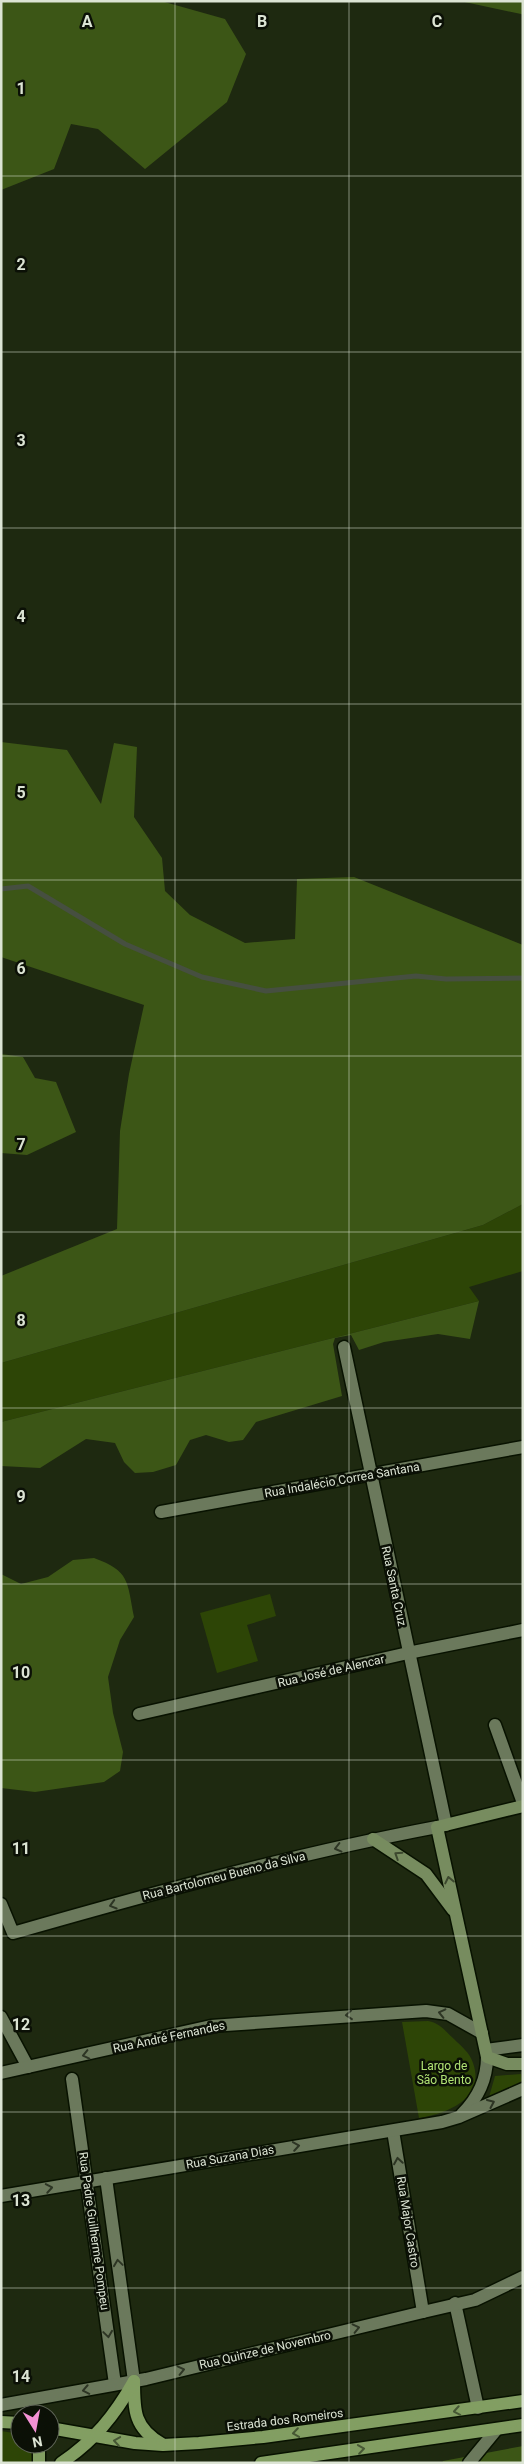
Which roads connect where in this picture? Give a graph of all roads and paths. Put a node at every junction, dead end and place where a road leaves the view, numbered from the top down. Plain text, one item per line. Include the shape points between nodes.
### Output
1 (344, 1347) dead end
2 (523, 1447) edge
3 (371, 1474) junction
4 (161, 1512) dead end
5 (523, 1630) edge
6 (408, 1653) junction
7 (139, 1714) dead end
8 (496, 1725) dead end
9 (523, 1804) edge
10 (441, 1826) junction
11 (372, 1839) junction
12 (1, 1904) edge
13 (456, 1914) junction
14 (1, 2017) edge
15 (482, 2033) junction
16 (523, 2044) edge
17 (486, 2054) junction
18 (523, 2064) edge
19 (28, 2066) junction
20 (1, 2073) edge
21 (72, 2079) dead end
22 (523, 2089) edge
23 (459, 2117) junction
24 (393, 2131) junction
25 (106, 2178) junction
26 (87, 2182) junction
27 (1, 2196) edge
28 (523, 2277) edge
29 (455, 2303) junction
30 (423, 2312) junction
31 (134, 2381) junction
32 (115, 2384) junction
33 (523, 2402) edge
34 (1, 2405) edge
35 (478, 2408) junction
36 (523, 2425) edge
37 (497, 2429) junction
38 (60, 2430) edge
39 (95, 2437) junction
40 (163, 2445) junction
41 (61, 2463) edge
42 (261, 2463) edge
43 (470, 2463) edge

1 - 3 street, Rua Santa Cruz
2 - 3 street, Rua Indalécio Correa Santana
3 - 4 street, Rua Indalécio Correa Santana
3 - 6 street, Rua Santa Cruz
5 - 6 street, Rua José de Alencar
6 - 7 street, Rua José de Alencar
6 - 10 street, Rua Santa Cruz
8 - 9 street
9 - 10 main road
10 - 11 street, Rua Bartolomeu Bueno da Silva
13 -> 10 main road, Rua Santa Cruz
11 -> 12 street, Rua Bartolomeu Bueno da Silva via 158,1892 13,1933
13 -> 11 main road, Rua Santa Cruz via 426,1874
13 - 15 main road, Rua Santa Cruz
14 - 19 street
15 - 17 main road
15 -> 19 street, Rua André Fernandes via 448,2014 436,2011 398,2012 211,2026
16 - 17 street
17 - 18 main road via 506,2064
17 - 23 street via 485,2080 470,2106
19 - 20 street, Rua André Fernandes
21 - 26 street, Rua Padre Guilherme Pompeu
23 -> 22 street
23 - 24 street, Rua Suzana Dias
25 -> 24 street, Rua Suzana Dias
30 -> 24 street, Rua Major Castro
25 - 26 street, Rua Suzana Dias
31 -> 25 street, Rua Padre Guilherme Pompeu
27 -> 26 street, Rua Suzana Dias
26 -> 32 street, Rua Padre Guilherme Pompeu
28 - 29 street, Rua Quinze de Novembro via 475,2300
29 - 30 street, Rua Quinze de Novembro
29 - 35 street
31 -> 30 street, Rua Quinze de Novembro
31 - 32 street, Rua Quinze de Novembro
31 - 39 main road via 120,2406
31 - 40 main road via 138,2421 143,2430
32 -> 34 street, Rua Quinze de Novembro
33 - 35 main road, Estrada dos Romeiros
35 -> 40 main road, Estrada dos Romeiros via 263,2437
36 - 37 main road
42 -> 37 main road
37 - 43 street
38 - 39 main road, Estrada dos Romeiros
40 -> 39 main road, Estrada dos Romeiros
39 - 41 main road

